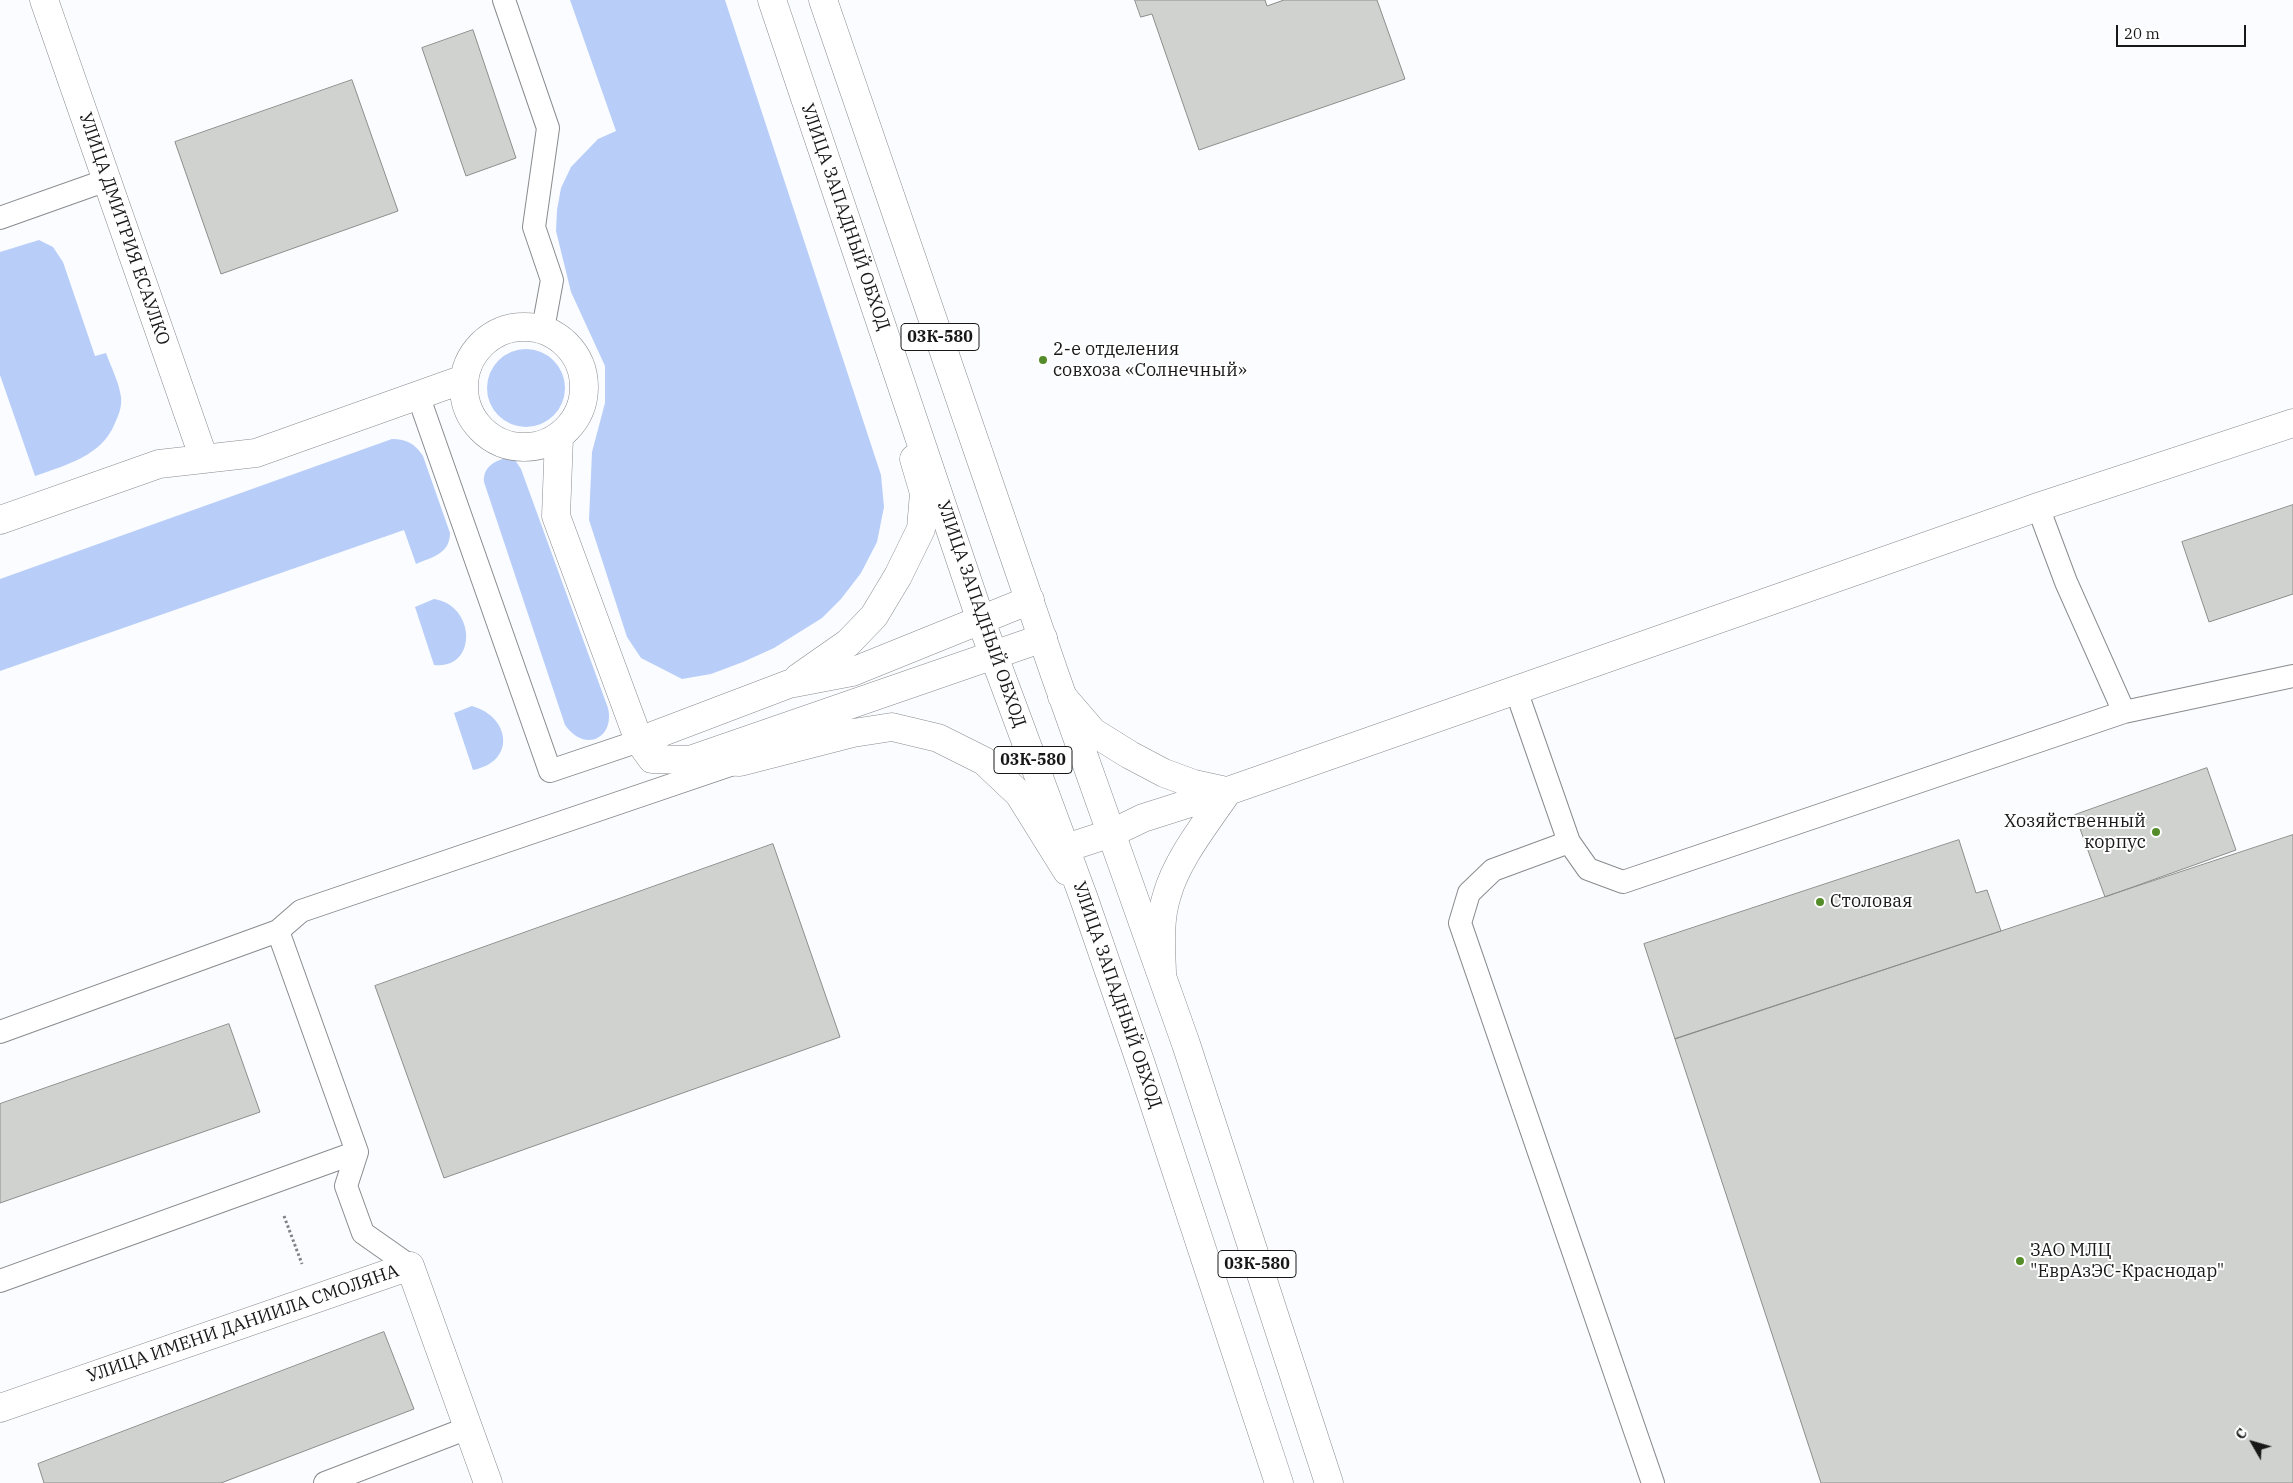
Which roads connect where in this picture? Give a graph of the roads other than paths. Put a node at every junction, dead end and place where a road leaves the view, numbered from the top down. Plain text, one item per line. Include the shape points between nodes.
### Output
1 (44, 0) edge
2 (504, 0) edge
3 (772, 0) edge
4 (824, 0) edge
5 (106, 180) junction
6 (0, 218) edge
7 (543, 330) junction
8 (464, 379) junction
9 (418, 395) junction
10 (906, 395) junction
11 (2293, 423) edge
12 (559, 437) junction
13 (204, 459) junction
14 (2038, 508) junction
15 (0, 520) edge
16 (1030, 600) junction
17 (981, 621) junction
18 (1042, 638) junction
19 (994, 655) junction
20 (2293, 676) edge
21 (789, 684) junction
22 (1516, 690) junction
23 (1062, 696) junction
24 (2124, 712) junction
25 (639, 741) junction
26 (690, 760) junction
27 (740, 762) junction
28 (1228, 791) junction
29 (1112, 833) junction
30 (1569, 842) junction
31 (1066, 848) junction
32 (1083, 896) junction
33 (278, 932) junction
34 (1162, 977) junction
35 (0, 1032) edge
36 (357, 1152) junction
37 (410, 1266) junction
38 (0, 1281) edge
39 (0, 1408) edge
40 (468, 1428) junction
41 (325, 1483) edge
42 (488, 1483) edge
43 (1279, 1483) edge
44 (1329, 1483) edge
45 (1652, 1483) edge

1 - 5 main road, УЛИЦА ДМИТРИЯ ЕСАУЛКО
2 - 7 lane via 548,128 534,227 552,280
3 - 10 main road, УЛИЦА ЗАПАДНЫЙ ОБХОД / 03К-580
4 - 16 main road, 03К-580
5 - 6 lane
5 - 13 main road, УЛИЦА ДМИТРИЯ ЕСАУЛКО
7 - 8 main road via 522,327 502,331 484,342 471,358
7 - 12 main road via 561,339 574,353 582,370 585,388 582,408
8 - 9 main road
8 - 12 main road via 465,399 472,418 484,433 502,444 522,448 541,446
9 - 13 main road via 256,453
9 - 25 lane via 550,771
10 - 17 main road, УЛИЦА ЗАПАДНЫЙ ОБХОД / 03К-580
10 - 21 main road via 913,458 924,493 921,529 874,616 848,643
11 - 14 main road
12 - 25 main road via 556,516
13 - 15 main road via 159,464
14 - 22 main road
14 - 24 lane via 2066,582
16 - 17 main road
16 - 18 main road, 03К-580
17 - 19 main road, УЛИЦА ЗАПАДНЫЙ ОБХОД / 03К-580
17 - 21 main road via 852,672
18 - 19 main road
18 - 23 main road, 03К-580
19 - 26 main road
19 - 31 main road, УЛИЦА ЗАПАДНЫЙ ОБХОД / 03К-580
20 - 24 lane
21 - 25 main road
22 - 28 main road
22 - 30 lane
23 - 28 main road via 1093,732 1130,755 1164,773
23 - 29 main road, 03К-580
24 - 30 lane via 1623,882 1588,869
25 - 26 main road via 652,759
26 - 27 main road
27 - 32 main road via 892,726 938,738 984,762 1019,794
27 - 33 lane via 301,911
28 - 29 main road via 1144,818
28 - 34 main road via 1178,867 1166,896 1161,940
29 - 31 main road
29 - 34 main road, 03К-580
30 - 45 lane via 1493,870 1469,892 1460,923
31 - 32 main road, УЛИЦА ЗАПАДНЫЙ ОБХОД / 03К-580
32 - 43 main road, УЛИЦА ЗАПАДНЫЙ ОБХОД / 03К-580
33 - 35 lane
33 - 36 lane
34 - 44 main road, 03К-580
36 - 37 lane via 346,1186 363,1233
36 - 38 lane
37 - 39 main road, УЛИЦА ИМЕНИ ДАНИИЛА СМОЛЯНА
37 - 40 main road, УЛИЦА ИМЕНИ ДАНИИЛА СМОЛЯНА
40 - 41 lane
40 - 42 main road, УЛИЦА ИМЕНИ ДАНИИЛА СМОЛЯНА

